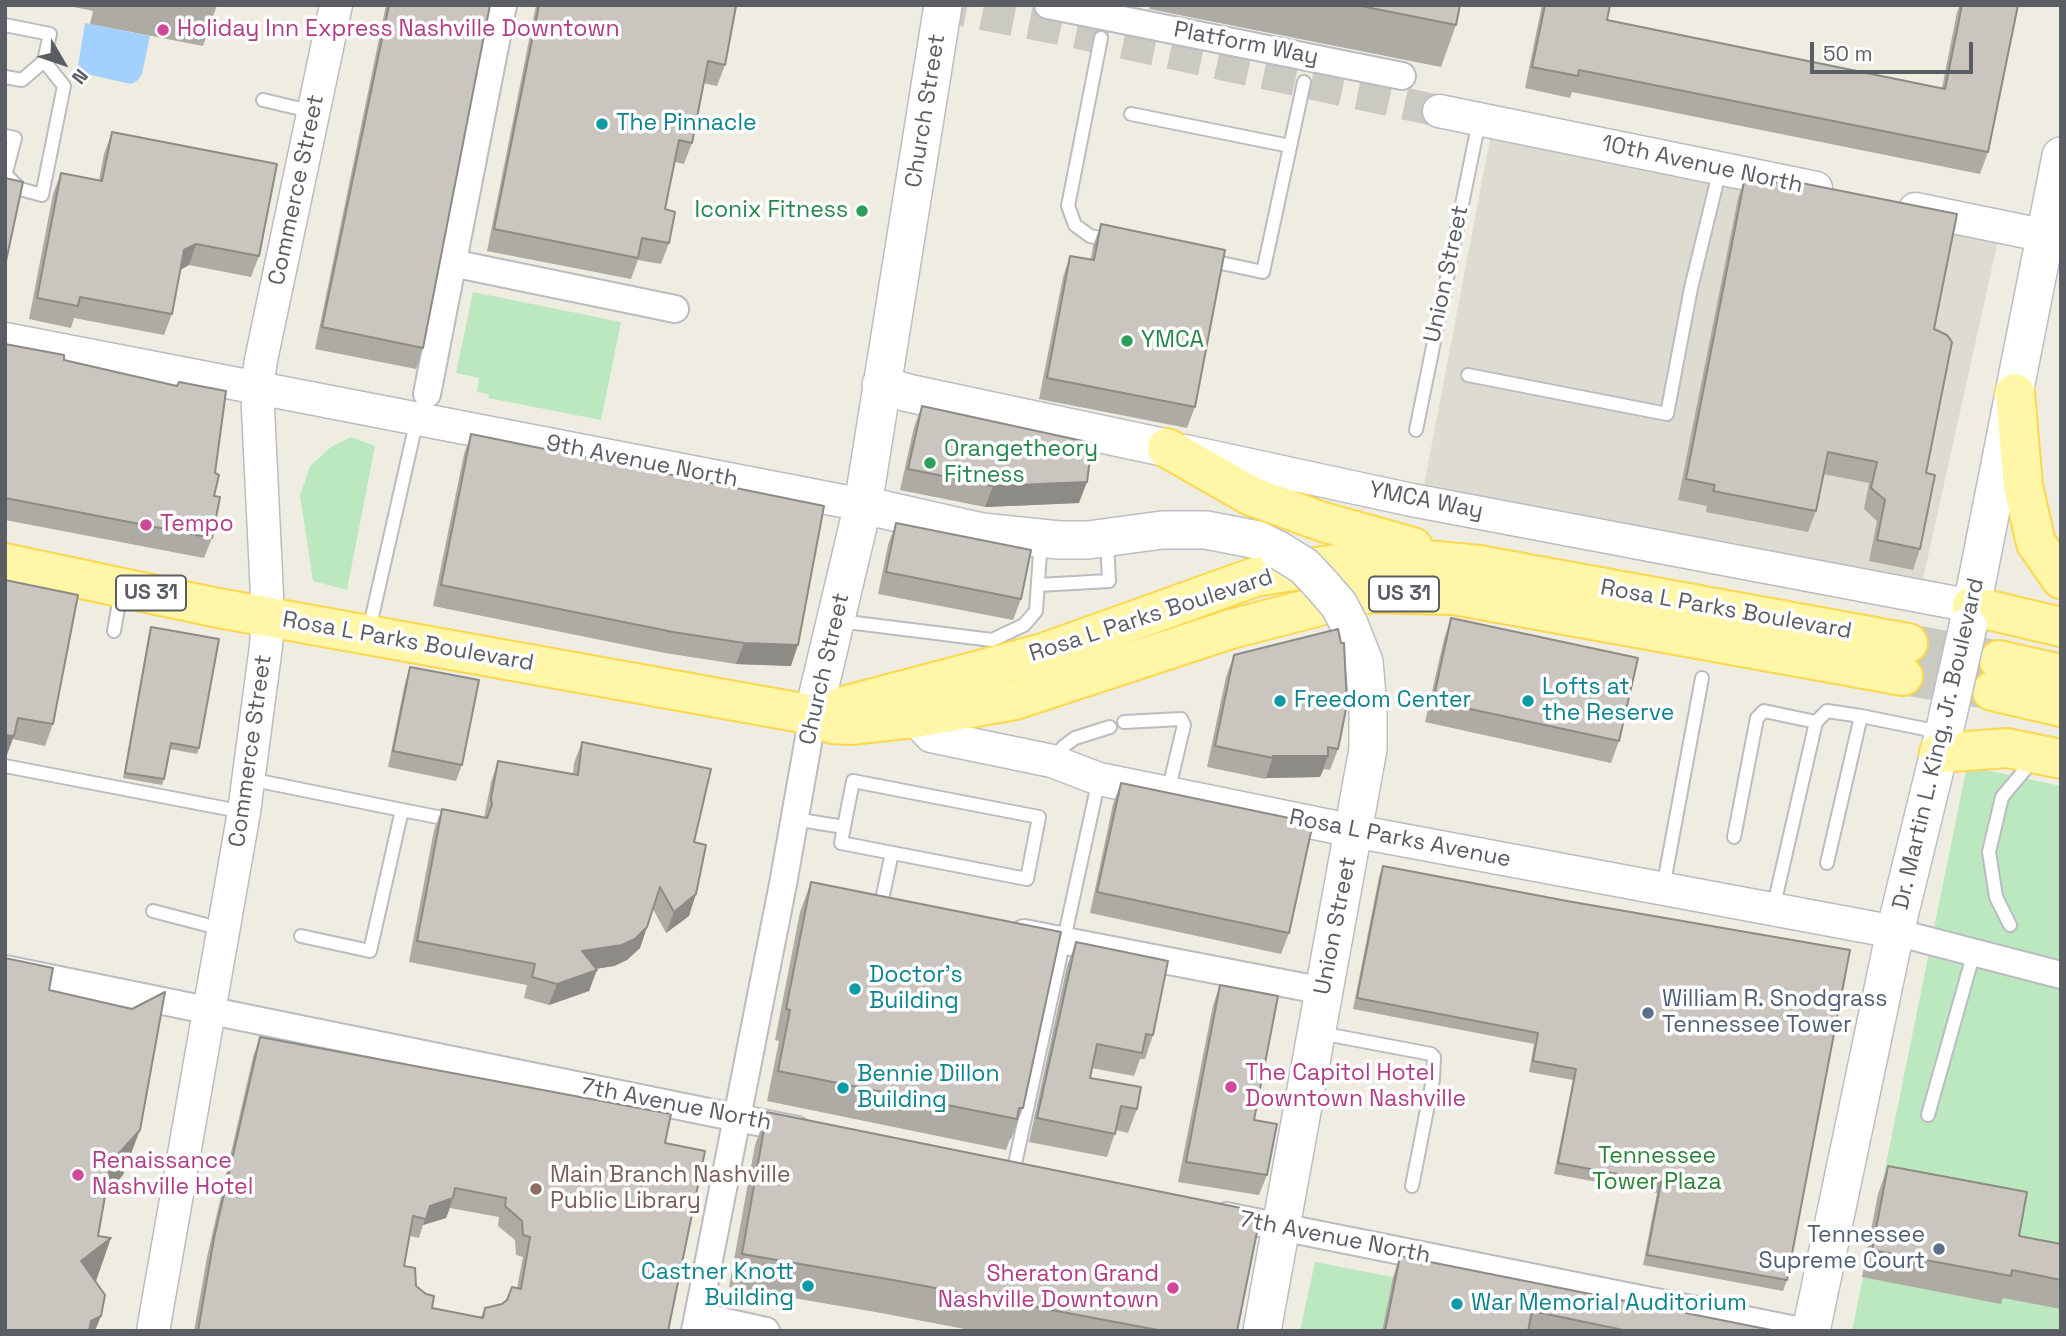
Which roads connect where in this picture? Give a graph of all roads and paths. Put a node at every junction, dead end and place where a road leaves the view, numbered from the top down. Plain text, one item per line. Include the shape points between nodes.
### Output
1 (336, 5) edge
2 (503, 5) edge
3 (943, 5) edge
4 (1048, 5) edge
5 (5, 25) edge
6 (1101, 38) dead end
7 (44, 61) junction
8 (1402, 68) dead end
9 (5, 77) edge
10 (1304, 82) dead end
11 (263, 100) dead end
12 (1439, 111) tunnel mouth
13 (314, 112) junction
14 (1131, 114) dead end
15 (1479, 119) junction
16 (5, 136) edge
17 (1290, 146) junction
18 (2061, 156) edge
19 (1720, 169) junction
20 (6, 176) edge
21 (1839, 193) edge
22 (1892, 204) edge
23 (2054, 238) edge
24 (1117, 242) edge
25 (1196, 258) edge
26 (452, 262) junction
27 (675, 309) dead end
28 (5, 339) edge
29 (1468, 374) dead end
30 (881, 385) junction
31 (257, 388) junction
32 (2015, 393) junction
33 (422, 406) junction
34 (1416, 430) dead end
35 (1167, 447) junction
36 (863, 505) junction
37 (1107, 537) junction
38 (1041, 538) junction
39 (1278, 550) joint
40 (5, 563) edge
41 (1479, 565) junction
42 (2061, 579) edge
43 (1038, 585) junction
44 (122, 587) junction
45 (1970, 616) junction
46 (268, 617) junction
47 (835, 620) junction
48 (2061, 627) edge
49 (114, 631) dead end
50 (368, 635) junction
51 (2061, 674) edge
52 (1702, 678) dead end
53 (2061, 707) edge
54 (813, 715) junction
55 (1861, 716) junction
56 (915, 719) junction
57 (1124, 722) dead end
58 (1816, 722) junction
59 (1110, 727) dead end
60 (1944, 735) junction
61 (2049, 757) edge
62 (1052, 761) junction
63 (5, 766) edge
64 (248, 779) junction
65 (1100, 779) junction
66 (1168, 793) junction
67 (402, 810) junction
68 (244, 812) junction
69 (794, 819) junction
70 (464, 822) edge
71 (844, 827) junction
72 (1354, 831) junction
73 (1734, 837) dead end
74 (892, 853) junction
75 (1827, 863) dead end
76 (783, 884) junction
77 (1663, 889) junction
78 (814, 890) edge
79 (854, 898) edge
80 (881, 904) junction
81 (907, 909) edge
82 (1773, 909) junction
83 (153, 911) dead end
84 (2010, 925) dead end
85 (998, 928) edge
86 (223, 929) junction
87 (1895, 932) junction
88 (301, 936) dead end
89 (1063, 942) junction
90 (1974, 952) junction
91 (5, 969) edge
92 (2061, 975) edge
93 (1324, 991) junction
94 (208, 1012) junction
95 (1317, 1033) junction
96 (1928, 1115) dead end
97 (736, 1118) junction
98 (823, 1135) edge
99 (985, 1168) edge
100 (1013, 1173) junction
101 (1039, 1178) edge
102 (1412, 1186) dead end
103 (1198, 1210) edge
104 (1280, 1227) junction
105 (696, 1324) edge
106 (153, 1331) edge
107 (766, 1331) edge
108 (1262, 1331) edge
109 (1801, 1331) edge
110 (1811, 1331) edge

1 - 13 street, Commerce Street
2 - 26 street
3 - 30 main road, Church Street
4 - 8 street, Platform Way via 1221,30
5 - 7 lane via 50,34
6 - 24 lane via 1068,206 1075,225 1090,236
7 - 9 lane via 22,80
7 - 20 lane via 64,86 42,195 20,189
10 - 17 lane
11 - 13 lane
12 - 15 street, 10th Avenue North
13 - 31 street, Commerce Street
14 - 17 lane
15 - 19 street, 10th Avenue North
15 - 34 lane, Union Street
16 - 20 lane via 15,138
17 - 25 lane via 1263,272
18 - 23 main road, Dr. Martin L. King, Jr. Boulevard
19 - 21 street, 10th Avenue North
19 - 29 lane via 1667,414
22 - 23 street
23 - 32 main road, Dr. Martin L. King, Jr. Boulevard
26 - 27 street
26 - 33 street
28 - 31 street, 9th Avenue North
30 - 35 main road, YMCA Way
30 - 36 main road, Church Street
31 - 33 street, 9th Avenue North
31 - 46 street, Commerce Street
32 - 42 main road via 2023,486 2036,543
32 - 45 main road, Dr. Martin L. King, Jr. Boulevard
33 - 36 street, 9th Avenue North
33 - 50 lane
35 - 41 main road via 1251,496 1323,523
35 - 45 street, YMCA Way
36 - 38 main road, 9th Avenue North via 969,530
36 - 47 main road, Church Street
37 - 38 main road, 9th Avenue North
37 - 39 main road, 9th Avenue North via 1206,530 1258,540
37 - 43 lane via 1109,581
38 - 43 lane
39 - 72 main road, Union Street, bridge via 1304,566 1339,605 1364,662 1368,748
40 - 44 main road, Rosa L Parks Boulevard / US 31
41 - 54 main road, Rosa L Parks Boulevard / US 31 via 1385,556 1255,577 1043,653
41 - 56 main road, Rosa L Parks Boulevard / US 31 via 1906,659 1454,595 1370,593 1231,629 1015,700
43 - 47 lane via 1036,611 1024,625 992,640
44 - 46 main road, Rosa L Parks Boulevard / US 31
44 - 49 lane
45 - 48 main road
45 - 60 main road, Dr. Martin L. King, Jr. Boulevard, bridge
46 - 50 main road, Rosa L Parks Boulevard / US 31
46 - 64 street, Commerce Street
47 - 54 main road, Church Street
50 - 54 main road, Rosa L Parks Boulevard / US 31
51 - 53 main road via 1996,676
52 - 77 lane
54 - 56 main road, Rosa L Parks Boulevard / US 31 via 850,725
54 - 69 street, Church Street
55 - 58 lane via 1827,711
55 - 60 lane
55 - 75 lane
56 - 62 street, Rosa L Parks Avenue via 931,736
57 - 66 lane via 1181,719 1184,725
58 - 73 lane via 1764,711 1757,718
58 - 82 lane
59 - 62 lane via 1075,738
60 - 61 main road
60 - 87 main road, Dr. Martin L. King, Jr. Boulevard
61 - 84 lane via 2002,797 1989,852 1996,897
62 - 65 street, Rosa L Parks Avenue
63 - 68 lane
64 - 67 lane
64 - 68 street, Commerce Street
65 - 66 street, Rosa L Parks Avenue
65 - 89 lane
66 - 72 street, Rosa L Parks Avenue
67 - 70 lane
67 - 88 lane via 370,951
68 - 86 street, Commerce Street
69 - 71 lane
69 - 76 street, Church Street
71 - 74 lane via 841,843
71 - 74 lane via 853,782 1039,817 1027,878
72 - 77 street, Rosa L Parks Avenue
72 - 93 main road, Union Street
74 - 80 lane
76 - 78 street
76 - 97 street, Church Street
77 - 82 street, Rosa L Parks Avenue
79 - 80 street
80 - 81 street
82 - 87 street, Rosa L Parks Avenue
83 - 86 lane
85 - 89 street
86 - 94 street, Commerce Street
87 - 90 street
87 - 110 main road, Dr. Martin L. King, Jr. Boulevard
89 - 93 street
89 - 100 lane
90 - 92 street
90 - 96 lane
91 - 94 street, 7th Avenue North
93 - 95 main road, Union Street
94 - 97 street, 7th Avenue North
94 - 106 street, Commerce Street
95 - 102 lane via 1434,1057
95 - 104 main road, Union Street
97 - 98 street, 7th Avenue North
97 - 105 street, Church Street
99 - 100 street
100 - 101 street
103 - 104 street, 7th Avenue North
104 - 108 main road, Union Street
104 - 109 street, 7th Avenue North
105 - 107 street

